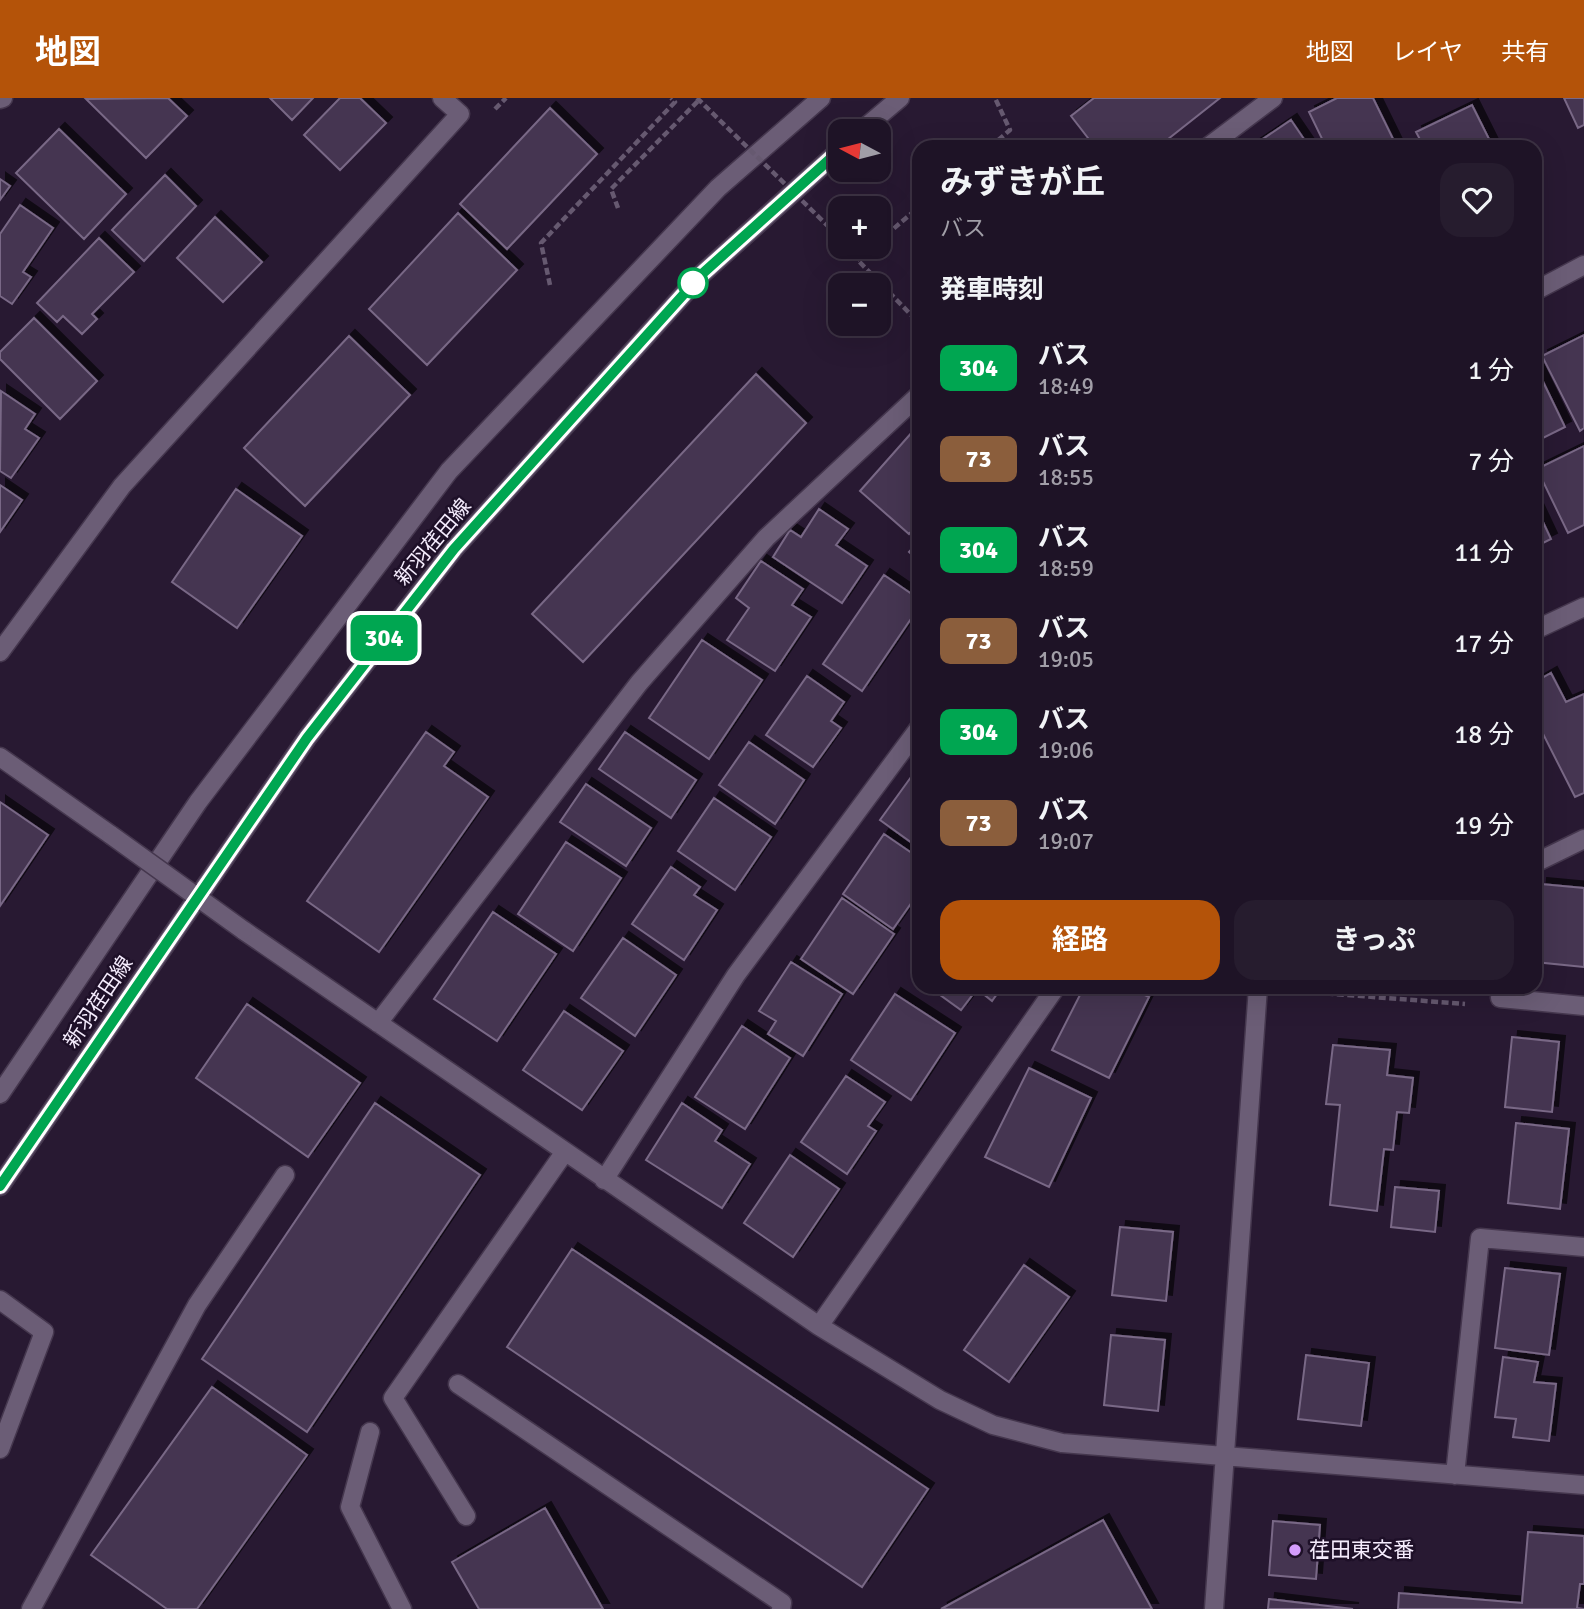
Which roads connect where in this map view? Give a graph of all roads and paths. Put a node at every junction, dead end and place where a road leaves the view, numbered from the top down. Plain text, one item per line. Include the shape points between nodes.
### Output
1 (442, 98) edge
2 (671, 98) edge
3 (821, 98) edge
4 (900, 98) edge
5 (996, 98) edge
6 (1273, 98) edge
7 (698, 99) edge
8 (875, 119) edge
9 (998, 140) edge
10 (1217, 140) edge
11 (828, 161) edge
12 (618, 208) dead end
13 (912, 213) edge
14 (828, 227) edge
15 (891, 231) edge
16 (857, 260) edge
17 (1584, 265) edge
18 (550, 285) dead end
19 (1542, 287) edge
20 (912, 316) edge
21 (912, 402) edge
22 (1584, 607) edge
23 (1542, 627) edge
24 (0, 652) edge
25 (912, 737) edge
26 (0, 757) edge
27 (1584, 839) edge
28 (1542, 860) edge
29 (1051, 994) edge
30 (1257, 994) edge
31 (1330, 994) edge
32 (1496, 994) edge
33 (1506, 994) edge
34 (1584, 1006) edge
35 (378, 1023) junction
36 (0, 1094) edge
37 (564, 1153) junction
38 (285, 1175) dead end
39 (604, 1180) junction
40 (0, 1186) edge
41 (1584, 1247) edge
42 (0, 1300) edge
43 (819, 1326) junction
44 (458, 1384) dead end
45 (370, 1432) dead end
46 (0, 1449) edge
47 (1222, 1457) junction
48 (1455, 1475) junction
49 (1584, 1485) edge
50 (466, 1516) dead end
51 (31, 1609) edge
52 (402, 1609) edge
53 (780, 1609) edge
54 (1214, 1609) edge

1 - 24 street via 460,114 122,486
2 - 18 path via 675,102 541,243
3 - 36 street, 新羽荏田線 via 718,188 449,471 198,802
4 - 8 street
5 - 9 path via 1010,130
6 - 10 street
7 - 12 path via 611,189
7 - 14 path, bridge
11 - 40 street, 新羽荏田線 via 702,274 454,549 307,738
13 - 15 path
16 - 20 path
17 - 19 street
21 - 35 street via 766,538 648,673
22 - 23 street
25 - 39 street via 736,975
26 - 35 street, bridge
27 - 28 street
29 - 43 street
30 - 47 street
31 - 32 path via 1458,1005
33 - 34 street
35 - 37 street
37 - 39 street
37 - 50 street via 393,1398
38 - 51 street via 197,1305
39 - 43 street
41 - 48 street via 1480,1238
42 - 46 street via 44,1332
43 - 47 street via 940,1400 993,1425 1062,1443
44 - 53 street via 782,1603
45 - 52 street via 349,1507
47 - 48 street
47 - 54 street
48 - 49 street

